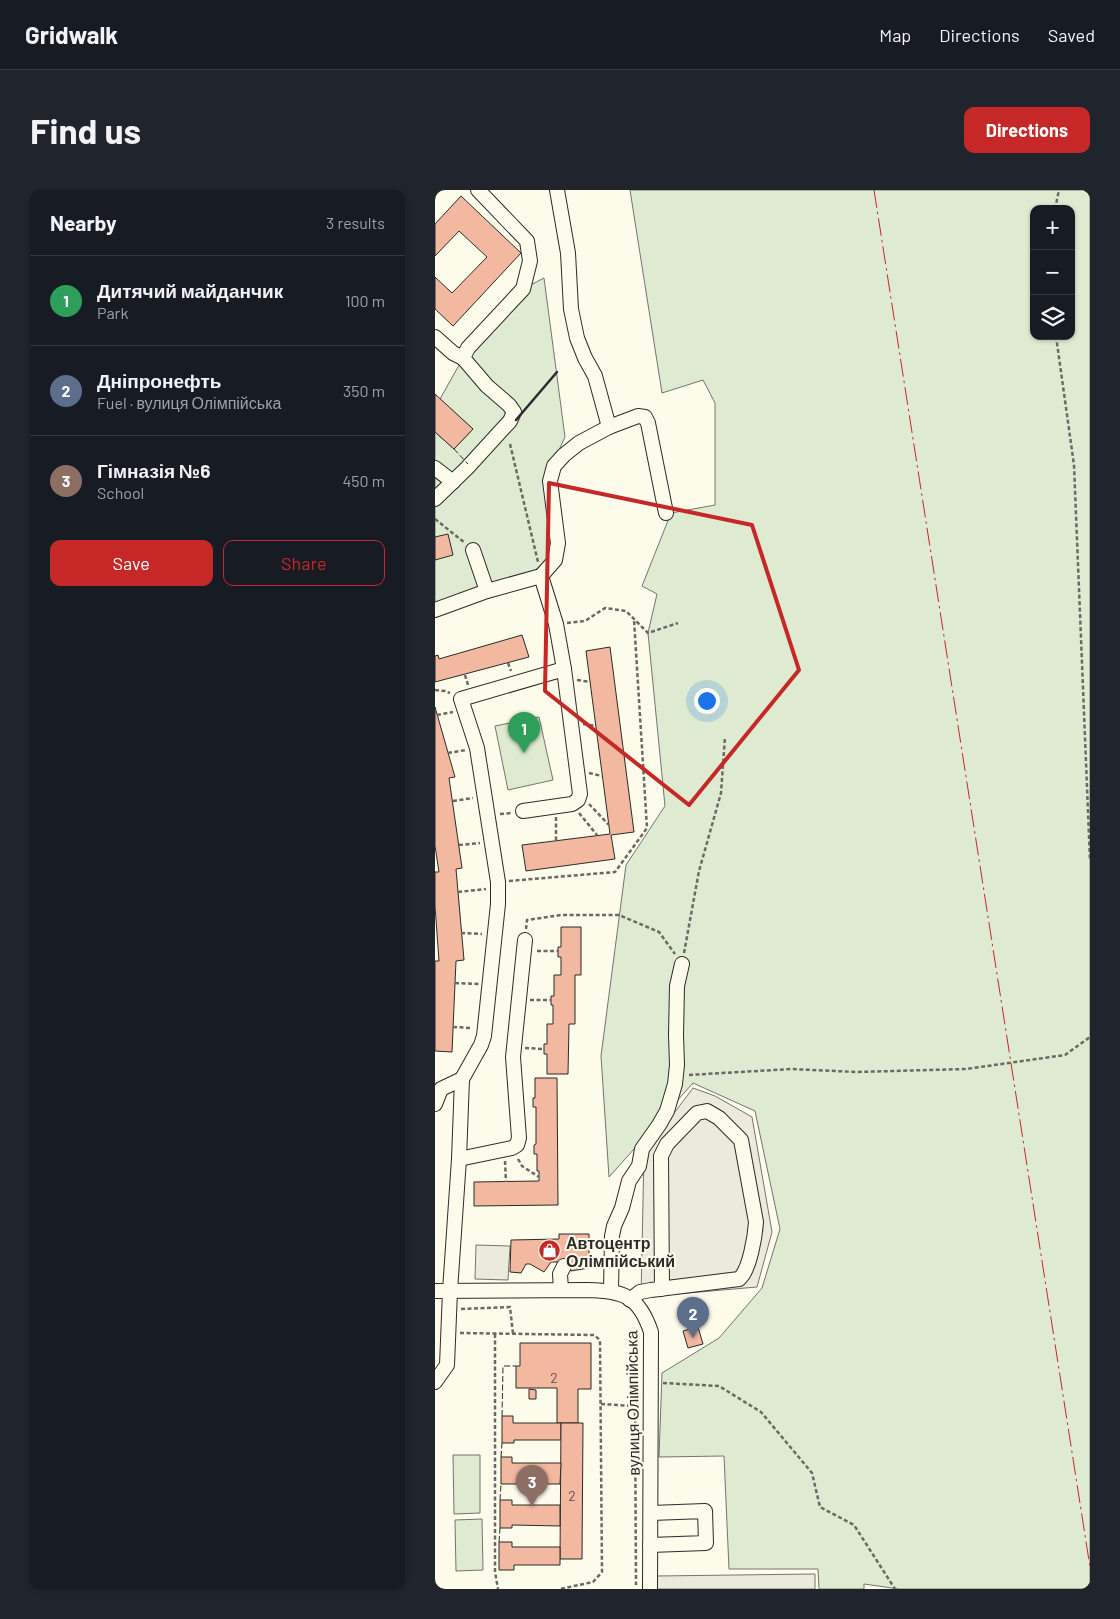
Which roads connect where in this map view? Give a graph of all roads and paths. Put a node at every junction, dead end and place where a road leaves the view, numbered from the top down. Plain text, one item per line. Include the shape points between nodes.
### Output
1 (478, 190) edge
2 (557, 190) edge
3 (1059, 190) edge
4 (1056, 205) edge
5 (435, 337) edge
6 (1057, 340) edge
7 (463, 358) junction
8 (609, 427) junction
9 (510, 444) dead end
10 (435, 468) edge
11 (453, 482) junction
12 (435, 499) edge
13 (665, 512) dead end
14 (435, 519) edge
15 (473, 550) joint
16 (541, 576) junction
17 (487, 591) junction
18 (435, 610) edge
19 (634, 620) junction
20 (677, 623) dead end
21 (556, 624) junction
22 (564, 669) junction
23 (435, 690) edge
24 (461, 699) junction
25 (725, 737) dead end
26 (477, 748) junction
27 (448, 753) dead end
28 (485, 796) junction
29 (576, 799) junction
30 (453, 801) dead end
31 (556, 807) junction
32 (523, 811) joint
33 (488, 816) junction
34 (609, 825) dead end
35 (597, 835) dead end
36 (492, 841) junction
37 (556, 841) dead end
38 (459, 845) dead end
39 (1090, 861) edge
40 (498, 885) junction
41 (458, 892) dead end
42 (461, 934) dead end
43 (495, 934) junction
44 (525, 946) junction
45 (558, 951) dead end
46 (682, 964) junction
47 (455, 984) dead end
48 (490, 985) junction
49 (518, 1000) junction
50 (551, 1000) dead end
51 (453, 1027) dead end
52 (485, 1028) junction
53 (1090, 1037) edge
54 (513, 1048) junction
55 (544, 1049) dead end
56 (676, 1075) junction
57 (462, 1079) junction
58 (435, 1104) edge
59 (508, 1148) junction
60 (459, 1159) junction
61 (539, 1177) dead end
62 (506, 1182) dead end
63 (564, 1266) dead end
64 (662, 1289) junction
65 (561, 1290) junction
66 (435, 1291) edge
67 (449, 1291) junction
68 (611, 1291) junction
69 (630, 1300) junction
70 (449, 1310) junction
71 (455, 1333) dead end
72 (495, 1334) junction
73 (513, 1334) junction
74 (435, 1382) edge
75 (651, 1382) junction
76 (601, 1404) junction
77 (635, 1406) junction
78 (651, 1407) junction
79 (651, 1513) junction
80 (650, 1545) junction
81 (497, 1589) edge
82 (560, 1589) edge
83 (564, 1589) edge
84 (636, 1589) edge
85 (650, 1589) edge
86 (895, 1589) edge

1 - 7 street via 527,241 530,261 523,289 468,348
2 - 8 street via 577,338 595,376
3 - 4 path
5 - 7 street
6 - 39 path via 1074,465
7 - 11 street via 514,412 510,422
8 - 13 street via 638,416 645,417
8 - 16 street via 579,443 554,466 550,481 558,543 555,560
9 - 16 path
10 - 11 street
11 - 12 street
14 - 15 path
15 - 17 street
16 - 17 street
16 - 21 street
17 - 18 street
19 - 20 path via 648,633
19 - 21 path via 626,611 605,608 585,621
19 - 40 path via 647,828 615,872
21 - 22 street
22 - 24 street
22 - 29 street
23 - 24 path
24 - 26 street
25 - 46 path via 721,793 699,871
26 - 27 path
26 - 28 street
28 - 30 path
28 - 33 street
29 - 31 street
29 - 34 path
29 - 35 path
31 - 32 street
31 - 37 path
32 - 33 path
33 - 36 street
36 - 38 path
36 - 40 street
40 - 41 path
40 - 43 street
42 - 43 path
43 - 48 street
44 - 45 path
44 - 46 path via 527,920 561,915 619,915 659,932
44 - 49 street
46 - 56 street via 677,986
47 - 48 path
48 - 52 street
49 - 50 path
49 - 54 street
51 - 52 path
52 - 57 street via 481,1045
53 - 56 path via 1065,1055 966,1069 857,1072 791,1069
54 - 55 path
54 - 59 street via 519,1138 517,1144
56 - 68 street via 667,1112 642,1149 639,1166 629,1181 614,1226
57 - 58 street via 441,1089
57 - 60 street
59 - 60 street
59 - 61 path via 522,1166
59 - 62 path
60 - 67 street
63 - 65 street via 560,1274
64 - 64 street via 739,1280 746,1270 756,1222 741,1140 707,1111 697,1114 667,1144 661,1156
64 - 69 street via 640,1292
65 - 67 street, вулиця Олімпійська via 492,1285
65 - 68 street, вулиця Олімпійська
66 - 67 street, вулиця Олімпійська
67 - 70 street
68 - 69 street, вулиця Олімпійська
69 - 75 street, вулиця Олімпійська via 646,1315 651,1332
70 - 73 path via 510,1307
70 - 74 street via 447,1365
71 - 72 path
72 - 73 path
72 - 81 path
73 - 76 path via 594,1335 601,1340
75 - 78 street, вулиця Олімпійська
75 - 86 path via 719,1386 761,1412 812,1474 820,1507 854,1525
76 - 77 path
76 - 83 path via 602,1572 593,1582
77 - 78 path
77 - 84 path
78 - 79 street, вулиця Олімпійська
79 - 80 street, вулиця Олімпійська
79 - 80 street via 705,1512 706,1543
80 - 85 street, вулиця Олімпійська
82 - 83 path

